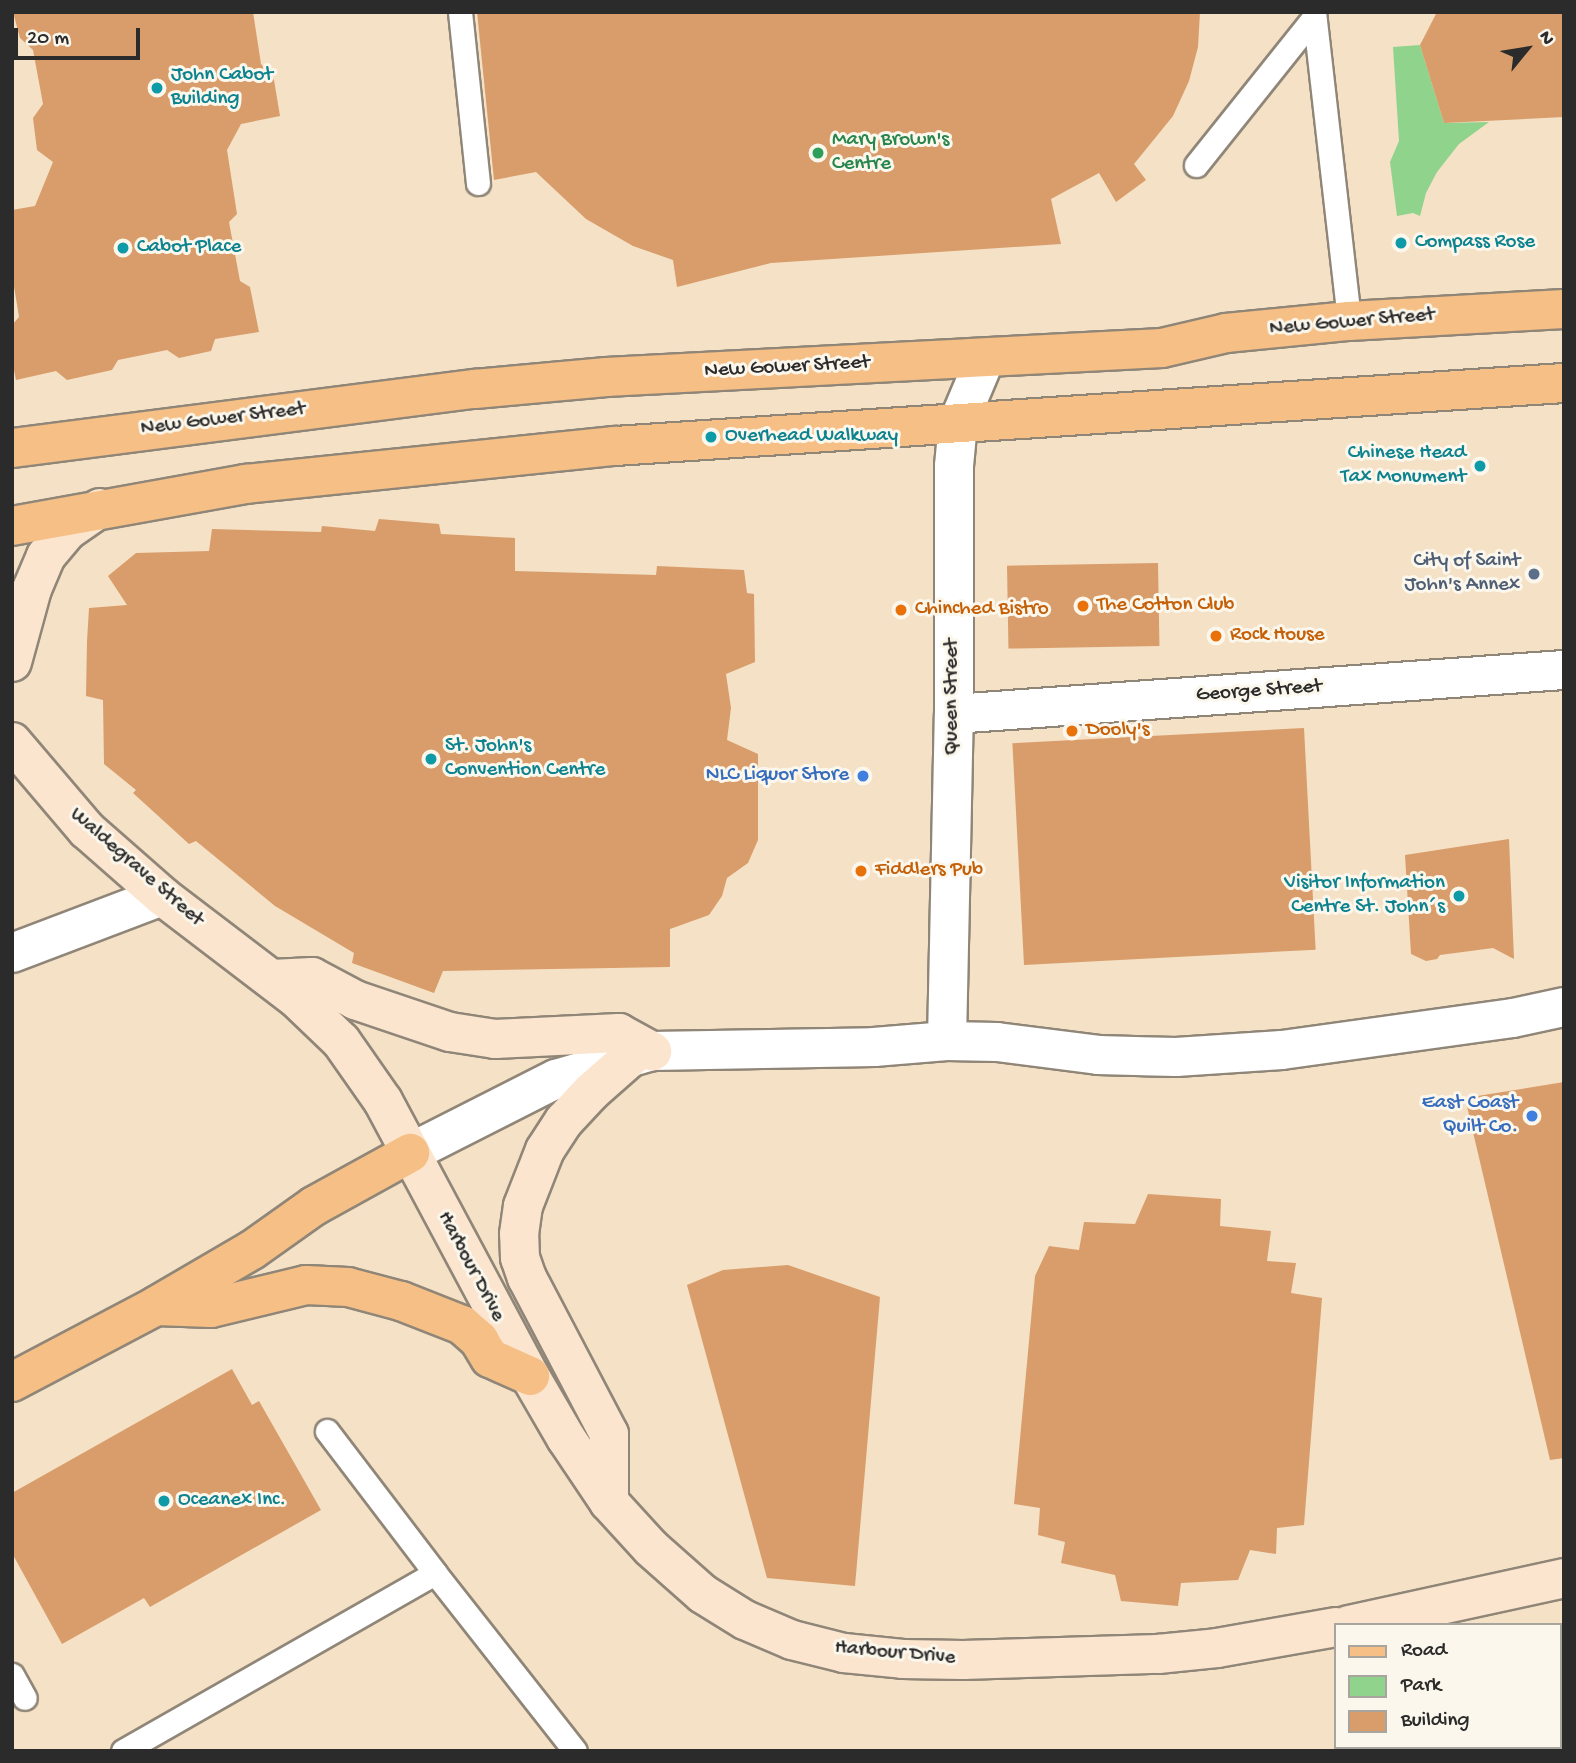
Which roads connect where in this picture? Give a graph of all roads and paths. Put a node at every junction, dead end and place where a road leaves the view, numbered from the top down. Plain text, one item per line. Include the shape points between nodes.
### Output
1 (460, 12) edge
2 (1314, 15) edge
3 (1196, 165) dead end
4 (478, 183) dead end
5 (1564, 309) edge
6 (1349, 321) junction
7 (985, 359) junction
8 (1564, 383) edge
9 (958, 423) junction
10 (12, 449) edge
11 (100, 508) junction
12 (12, 526) edge
13 (12, 662) edge
14 (1564, 670) edge
15 (954, 714) junction
16 (12, 742) edge
17 (162, 896) junction
18 (12, 953) edge
19 (272, 979) junction
20 (1564, 1007) edge
21 (947, 1041) junction
22 (642, 1053) junction
23 (410, 1153) junction
24 (156, 1306) junction
25 (530, 1376) junction
26 (12, 1382) edge
27 (327, 1431) dead end
28 (609, 1502) junction
29 (435, 1573) junction
30 (1564, 1578) edge
31 (1358, 1623) edge
32 (1334, 1627) edge
33 (12, 1675) edge
34 (25, 1698) dead end
35 (123, 1751) edge
36 (575, 1751) edge

1 - 4 lane
2 - 3 lane
2 - 6 lane
5 - 6 main road, New Gower Street
6 - 7 main road, New Gower Street via 1226,333 1162,348
7 - 9 street, Queen Street
7 - 10 main road, New Gower Street via 514,385
8 - 9 main road
9 - 11 main road via 615,446 246,484
9 - 15 street, Queen Street
11 - 12 main road
11 - 13 main road via 67,531 46,556
14 - 15 street, George Street
15 - 21 street, Queen Street
16 - 17 main road, Waldegrave Street via 87,830
17 - 18 street
17 - 19 main road, Waldegrave Street
19 - 22 main road via 312,977 355,1000 450,1032 495,1039 619,1033
19 - 23 main road, Waldegrave Street via 341,1041 373,1085
20 - 21 street via 1282,1050 1176,1057
21 - 22 street
22 - 23 street via 556,1079
22 - 28 main road via 591,1092 564,1121 545,1150 523,1206 519,1234 527,1278 609,1434
23 - 24 main road via 314,1206
23 - 25 main road, Harbour Drive
24 - 25 main road via 211,1308 306,1285 348,1287 462,1325 479,1340 490,1359
24 - 26 main road
25 - 28 main road, Harbour Drive
27 - 29 lane
28 - 32 main road, Harbour Drive via 703,1594 745,1620 793,1640 844,1653 963,1660 1158,1654
29 - 35 lane
29 - 36 lane
30 - 31 main road
33 - 34 lane

